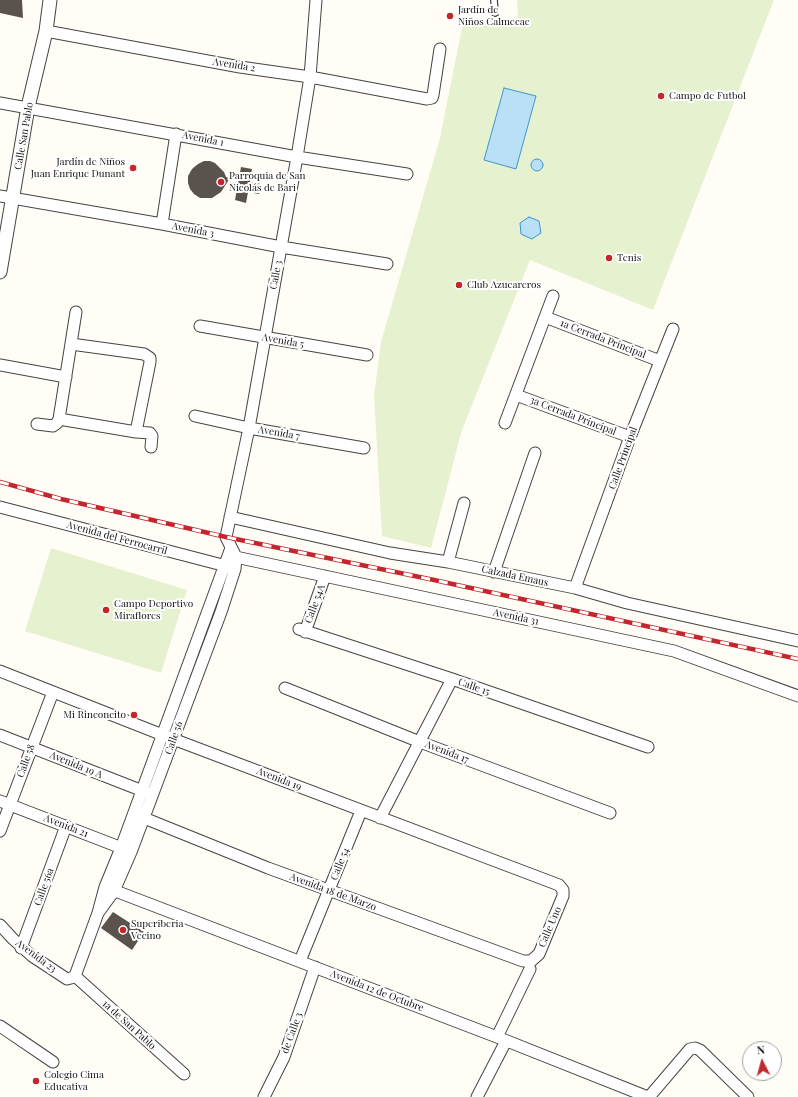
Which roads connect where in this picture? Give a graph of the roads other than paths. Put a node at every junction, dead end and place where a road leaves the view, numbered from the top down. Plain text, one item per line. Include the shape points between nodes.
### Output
1 (50, 0) edge
2 (316, 0) edge
3 (494, 0) edge
4 (495, 13) dead end
5 (46, 31) junction
6 (440, 49) dead end
7 (310, 77) junction
8 (0, 103) edge
9 (28, 107) junction
10 (176, 134) junction
11 (297, 157) junction
12 (407, 174) dead end
13 (6, 197) edge
14 (162, 224) junction
15 (281, 247) junction
16 (387, 264) dead end
17 (0, 272) edge
18 (553, 296) dead end
19 (76, 312) dead end
20 (545, 317) junction
21 (200, 326) dead end
22 (673, 329) dead end
23 (264, 338) junction
24 (71, 344) junction
25 (366, 355) dead end
26 (660, 361) junction
27 (0, 365) edge
28 (66, 377) junction
29 (516, 395) junction
30 (195, 416) dead end
31 (59, 419) junction
32 (505, 423) dead end
33 (37, 424) dead end
34 (248, 428) junction
35 (136, 432) junction
36 (630, 438) junction
37 (151, 447) dead end
38 (364, 448) dead end
39 (535, 453) dead end
40 (464, 503) dead end
41 (0, 507) edge
42 (230, 518) junction
43 (232, 553) junction
44 (448, 562) junction
45 (229, 567) junction
46 (494, 572) junction
47 (325, 576) junction
48 (575, 588) junction
49 (302, 630) joint
50 (798, 640) edge
51 (0, 671) edge
52 (452, 679) junction
53 (285, 688) dead end
54 (53, 692) junction
55 (798, 696) edge
56 (0, 735) edge
57 (168, 737) junction
58 (420, 742) junction
59 (31, 747) junction
60 (648, 747) dead end
61 (142, 791) junction
62 (152, 795) junction
63 (0, 801) edge
64 (11, 805) junction
65 (361, 811) junction
66 (610, 813) dead end
67 (144, 818) junction
68 (380, 818) junction
69 (66, 826) junction
70 (0, 831) edge
71 (126, 850) junction
72 (559, 885) joint
73 (110, 889) junction
74 (329, 890) junction
75 (0, 925) edge
76 (22, 948) junction
77 (300, 961) junction
78 (526, 965) junction
79 (315, 967) junction
80 (75, 976) junction
81 (0, 1026) edge
82 (501, 1039) junction
83 (53, 1062) dead end
84 (184, 1074) dead end
85 (264, 1097) edge
86 (477, 1097) edge
87 (649, 1097) edge
88 (748, 1097) edge

1 - 5 street, Calle San Pablo
2 - 7 street, Calle 3
3 - 4 lane
5 - 7 street, Avenida 2 via 240,67
5 - 9 street, Calle San Pablo
6 - 7 street, Avenida 2 via 433,95 430,99
7 - 11 street, Calle 3
8 - 9 street, Avenida 1
9 - 10 street, Avenida 1
9 - 13 street, Calle San Pablo
10 - 11 street, Avenida 1
10 - 14 street
11 - 12 street, Avenida 1
11 - 15 street, Calle 3
13 - 14 street, Avenida 3
13 - 17 street, Calle San Pablo
14 - 15 street, Avenida 3
15 - 16 street, Avenida 3
15 - 23 street, Calle 3
18 - 20 street
19 - 24 street
20 - 26 street, 1a Cerrada Principal
20 - 29 street
21 - 23 street, Avenida 5
22 - 26 street, Calle Principal
23 - 25 street, Avenida 5
23 - 34 street, Calle 3
24 - 28 street
24 - 35 street via 144,354 150,358
26 - 36 street, Calle Principal
27 - 28 street
28 - 31 street
29 - 32 street
29 - 36 street, 3a Cerrada Principal
30 - 34 street, Avenida 7
31 - 33 street via 53,426
31 - 35 street
34 - 38 street, Avenida 7
34 - 42 street, Calle 3
35 - 37 street via 150,433
36 - 48 street, Calle Principal
39 - 46 street
40 - 44 street
41 - 45 street, Avenida del Ferrocarril
42 - 43 street, Calle 3 via 226,537
42 - 44 street, Calzada Emaus via 390,553
43 - 45 street, Calle 56
43 - 47 street, Avenida 31
44 - 46 street, Calzada Emaus
45 - 57 street, Calle 56 via 221,612
46 - 48 street, Calzada Emaus
47 - 49 street, Calle 54A
47 - 55 street, Avenida 31 via 674,651
48 - 50 street, Calzada Emaus via 627,603
49 - 52 street, Calle 15
51 - 54 street, Avenida 19
52 - 58 street
52 - 60 street, Calle 15
53 - 58 street, Avenida 17
54 - 57 street, Avenida 19
54 - 59 street, Calle 58
56 - 59 street, Avenida 19 A
57 - 61 street, Calle 56
57 - 62 street, Calle 56
57 - 65 street, Avenida 19
58 - 66 street, Avenida 17
58 - 68 street
59 - 61 street, Avenida 19 A
59 - 64 street, Calle 58
61 - 62 street, Avenida 19 A
61 - 71 street, Calle 56
62 - 67 street, Calle 56
63 - 64 street, Avenida 21
64 - 69 street, Avenida 21
64 - 70 street, Calle 58
65 - 68 street, Avenida 19
65 - 74 street, Calle 54
67 - 71 street, Calle 56
67 - 74 street, Avenida 18 de Marzo
68 - 72 street, Avenida 19
69 - 71 street, Avenida 21
69 - 76 street, Calle 56a
71 - 73 street, Calle 56
72 - 78 street, Calle Uno via 563,890 563,896 539,954
73 - 77 street, Avenida 12 de Octubre
73 - 80 street, Calle 56 via 98,913
74 - 77 street, Calle 54
74 - 78 street, Avenida 18 de Marzo
75 - 76 street, Avenida 23
76 - 80 street, Avenida 23 via 67,979
77 - 79 street, Avenida 12 de Octubre
78 - 82 street
79 - 82 street, Avenida 12 de Octubre
79 - 85 street, de Calle 3 via 284,1057
80 - 84 street, 1a de San Pablo
81 - 83 street
82 - 86 street
82 - 87 street, Avenida 12 de Octubre
87 - 88 street via 690,1049 695,1048

